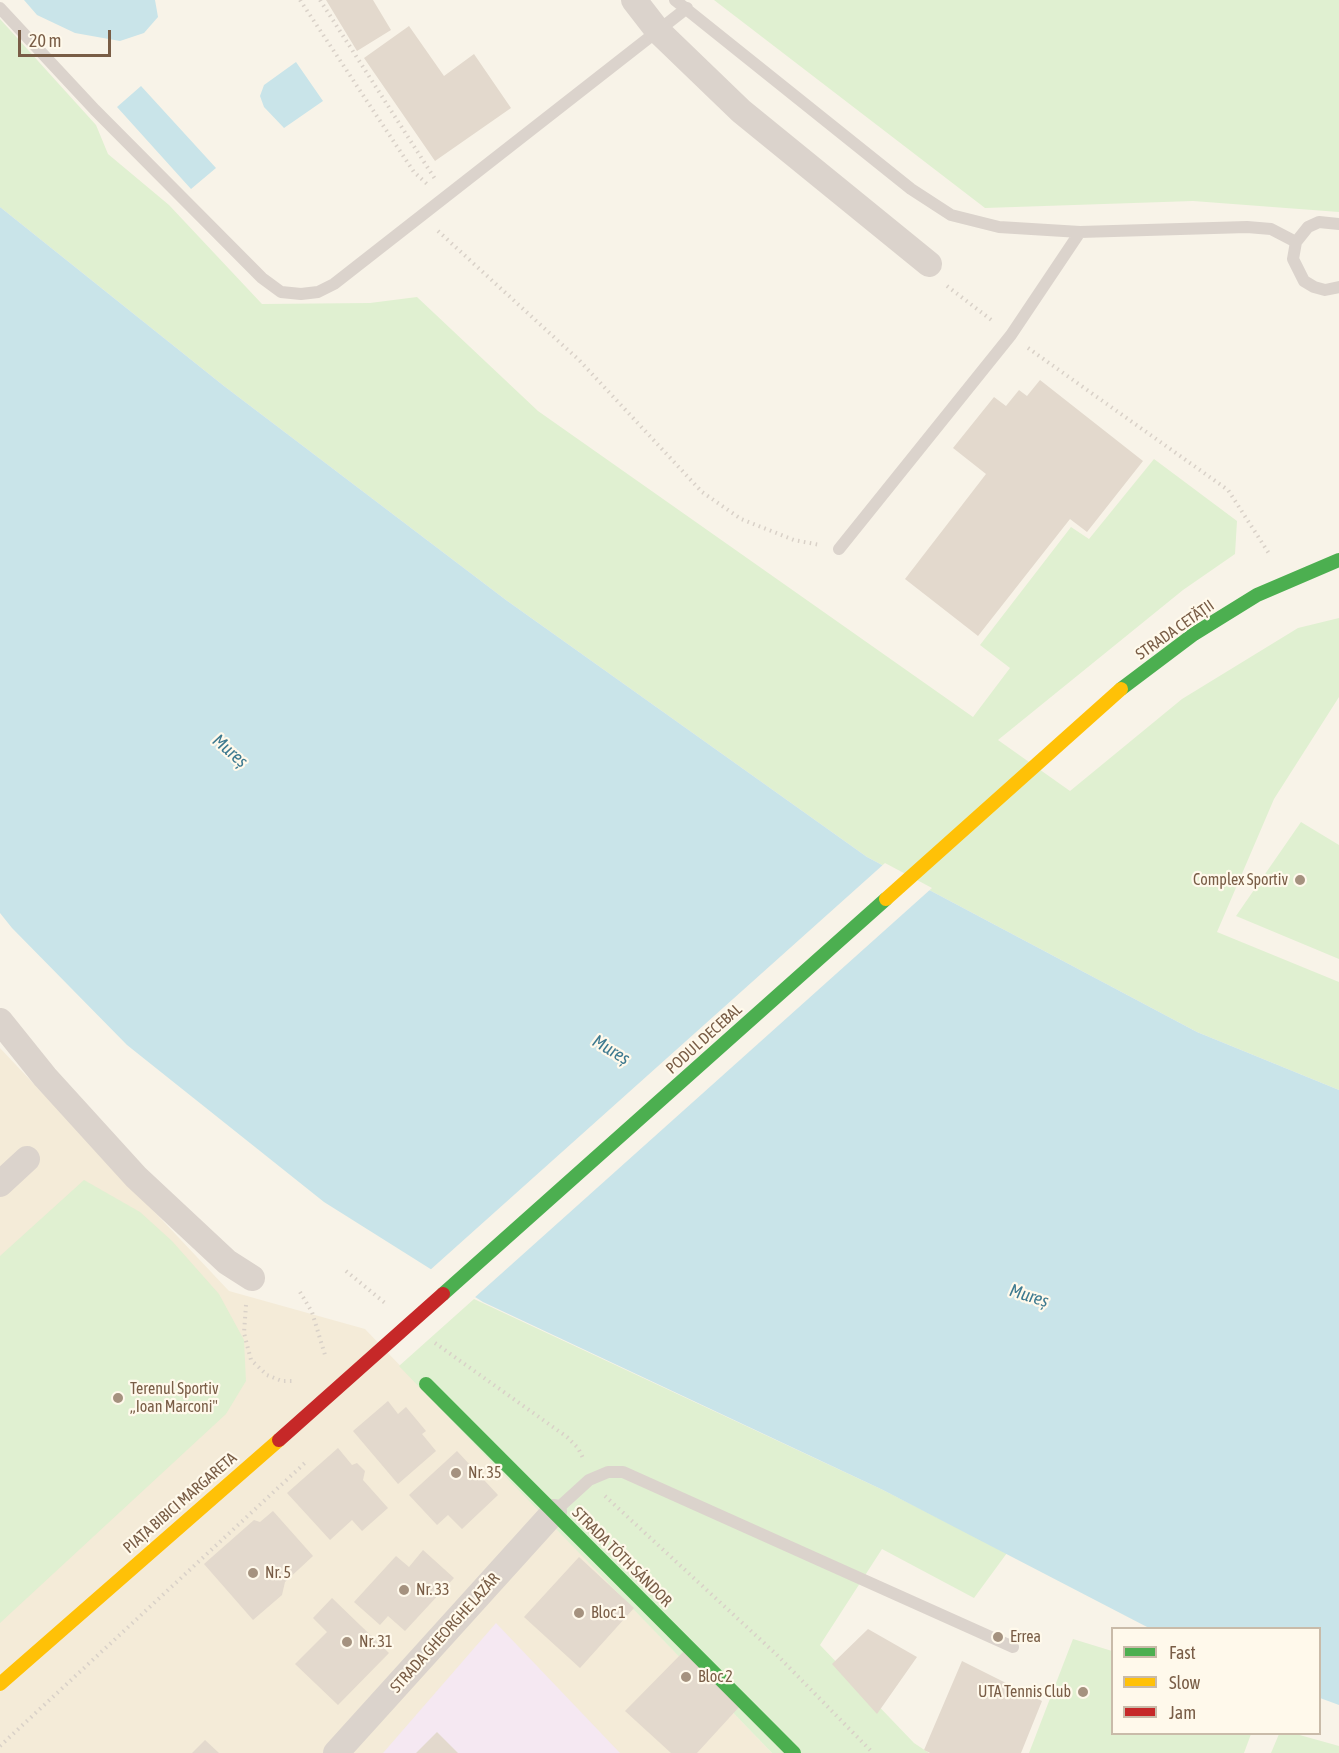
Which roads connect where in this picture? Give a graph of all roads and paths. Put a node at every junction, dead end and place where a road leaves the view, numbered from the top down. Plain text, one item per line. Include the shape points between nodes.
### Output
1 (300, 0) edge
2 (320, 0) edge
3 (634, 0) edge
4 (675, 0) edge
5 (0, 8) edge
6 (687, 9) junction
7 (658, 31) junction
8 (446, 197) junction
9 (421, 217) junction
10 (1339, 224) edge
11 (1080, 232) junction
12 (1296, 242) junction
13 (929, 264) joint
14 (1339, 287) edge
15 (1011, 335) junction
16 (839, 549) joint
17 (1339, 560) edge
18 (1275, 564) dead end
19 (1047, 753) joint
20 (0, 1022) edge
21 (27, 1159) dead end
22 (0, 1184) edge
23 (346, 1271) dead end
24 (252, 1278) joint
25 (300, 1292) dead end
26 (391, 1308) dead end
27 (428, 1337) dead end
28 (383, 1348) joint
29 (326, 1358) dead end
30 (300, 1381) dead end
31 (426, 1384) dead end
32 (313, 1456) dead end
33 (589, 1480) junction
34 (554, 1512) junction
35 (51, 1638) junction
36 (20, 1646) dead end
37 (1013, 1647) dead end
38 (0, 1684) edge
39 (0, 1746) edge
40 (336, 1753) edge
41 (794, 1753) edge
42 (873, 1753) edge

1 - 8 path via 414,172
2 - 8 path
3 - 7 street
4 - 6 lane
5 - 9 lane via 219,236 281,292 318,292 334,284
6 - 7 lane
6 - 11 lane via 911,189 951,215 999,227
7 - 8 lane
7 - 13 street via 741,111
8 - 9 lane
9 - 16 path via 579,360 702,492 741,519 794,540
10 - 12 lane via 1319,222 1308,227
11 - 12 lane via 1246,227 1270,229
11 - 15 lane
12 - 14 lane via 1293,259 1304,280 1325,290
13 - 15 path via 935,276
15 - 16 lane
15 - 18 path via 1228,490
17 - 19 main road, STRADA CETĂȚII via 1257,595 1194,633
19 - 28 main road, PODUL DECEBAL
20 - 24 street via 135,1177 227,1262
21 - 22 street
23 - 26 path
24 - 30 path via 244,1333 251,1360 267,1375 282,1381
25 - 29 path via 312,1312
27 - 33 path via 567,1437 578,1448
28 - 35 main road, PIAȚA BIBICI MARGARETA
31 - 34 main road, STRADA TÓTH SÁNDOR
32 - 39 path
33 - 34 lane
33 - 37 lane via 608,1472 623,1472
33 - 42 path via 776,1654
34 - 40 street, STRADA GHEORGHE LAZĂR
34 - 41 main road, STRADA TÓTH SÁNDOR
35 - 36 main road
35 - 38 main road, PIAȚA BIBICI MARGARETA

